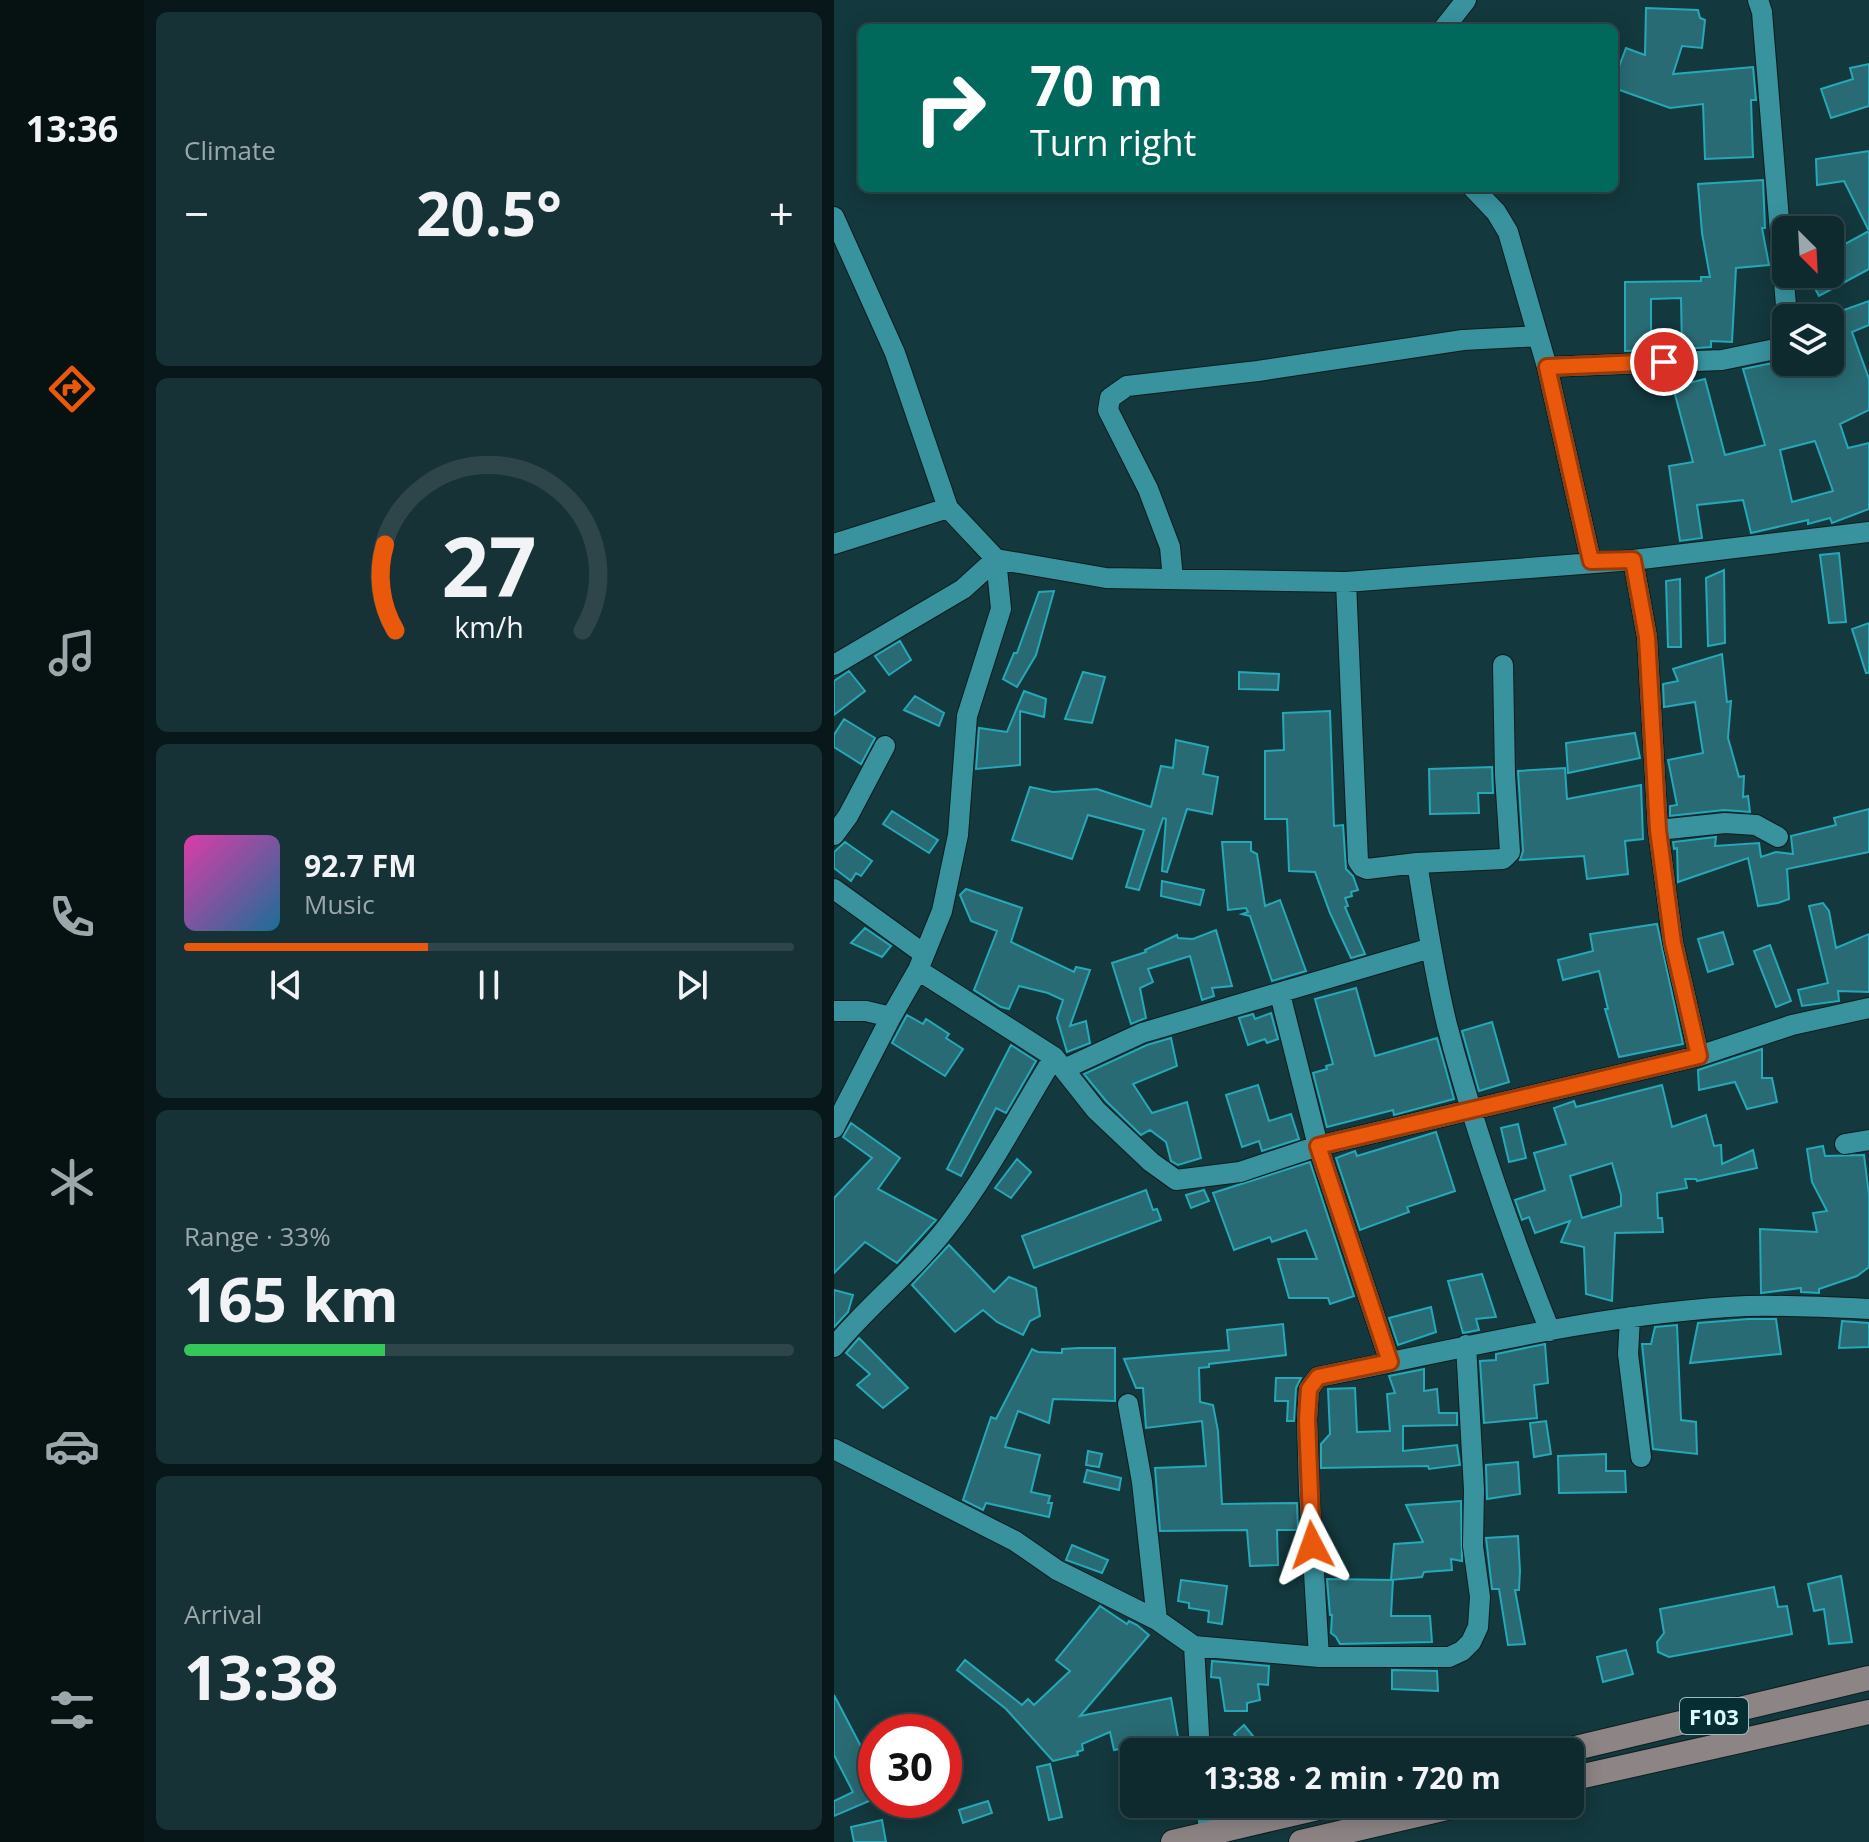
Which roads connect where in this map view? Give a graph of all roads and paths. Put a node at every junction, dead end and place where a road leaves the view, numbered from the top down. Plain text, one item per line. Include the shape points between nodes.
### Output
1 (1466, 0) edge
2 (1758, 0) edge
3 (1447, 24) edge
4 (1477, 192) edge
5 (834, 217) edge
6 (1786, 304) edge
7 (1538, 336) junction
8 (1772, 350) edge
9 (1547, 367) junction
10 (948, 508) junction
11 (1869, 532) edge
12 (834, 544) edge
13 (996, 559) junction
14 (1633, 560) junction
15 (1591, 561) junction
16 (1173, 579) junction
17 (1346, 582) junction
18 (834, 665) edge
19 (1503, 665) dead end
20 (885, 746) dead end
21 (1658, 830) junction
22 (834, 835) edge
23 (1778, 837) dead end
24 (1417, 863) junction
25 (834, 889) edge
26 (1431, 948) junction
27 (921, 962) junction
28 (1280, 994) junction
29 (1869, 1008) edge
30 (834, 1011) edge
31 (891, 1017) junction
32 (1699, 1056) junction
33 (1059, 1063) junction
34 (1473, 1109) junction
35 (834, 1128) edge
36 (1869, 1140) edge
37 (1845, 1144) dead end
38 (1318, 1146) junction
39 (1869, 1309) edge
40 (1630, 1317) junction
41 (1550, 1331) junction
42 (1466, 1345) junction
43 (834, 1347) edge
44 (1390, 1362) junction
45 (1128, 1404) dead end
46 (834, 1449) edge
47 (1641, 1457) dead end
48 (1157, 1620) junction
49 (1194, 1646) junction
50 (1319, 1657) junction
51 (1869, 1678) edge
52 (1869, 1712) edge
53 (1199, 1738) edge
54 (1584, 1746) edge
55 (1584, 1776) edge
56 (1207, 1818) edge
57 (1274, 1818) edge
58 (1404, 1818) edge
59 (1209, 1833) junction
60 (1173, 1842) edge
61 (1301, 1842) edge

1 - 3 street
2 - 6 street
4 - 7 street via 1505,223
5 - 10 street via 895,353
7 - 9 street
7 - 16 street via 1463,340 1127,386 1110,398 1108,410 1148,489 1170,547
8 - 9 street via 1722,360
9 - 15 street
10 - 12 street
10 - 13 street
11 - 14 street
13 - 16 street via 1106,578
13 - 18 street via 963,589
13 - 27 street via 1001,609 967,716 958,835 942,911
14 - 15 street
14 - 21 street via 1647,637
15 - 17 street
16 - 17 street
17 - 24 street via 1358,861 1367,869
19 - 24 street via 1510,852 1503,859
20 - 22 street
21 - 23 street via 1725,823 1756,825
21 - 32 street via 1673,943
24 - 26 street
25 - 27 street
26 - 28 street
26 - 34 street
27 - 31 street
27 - 33 street
28 - 33 street
28 - 38 street
29 - 32 street via 1792,1025
30 - 31 street
31 - 35 street
32 - 34 street
33 - 38 street via 1096,1110 1176,1180 1240,1172
33 - 43 street via 946,1228
34 - 38 street
34 - 41 street
36 - 37 street
38 - 44 street
39 - 40 street via 1747,1306
40 - 41 street
40 - 47 street via 1628,1354
41 - 42 street
42 - 44 street
42 - 50 street via 1473,1546 1480,1597 1471,1642 1449,1657
44 - 50 street via 1318,1377 1309,1389
45 - 48 street
46 - 48 street
48 - 49 street
49 - 50 street
49 - 53 street
51 - 54 main road, F103
52 - 55 main road, F103
56 - 59 street
57 - 59 main road
58 - 61 main road
59 - 60 main road

